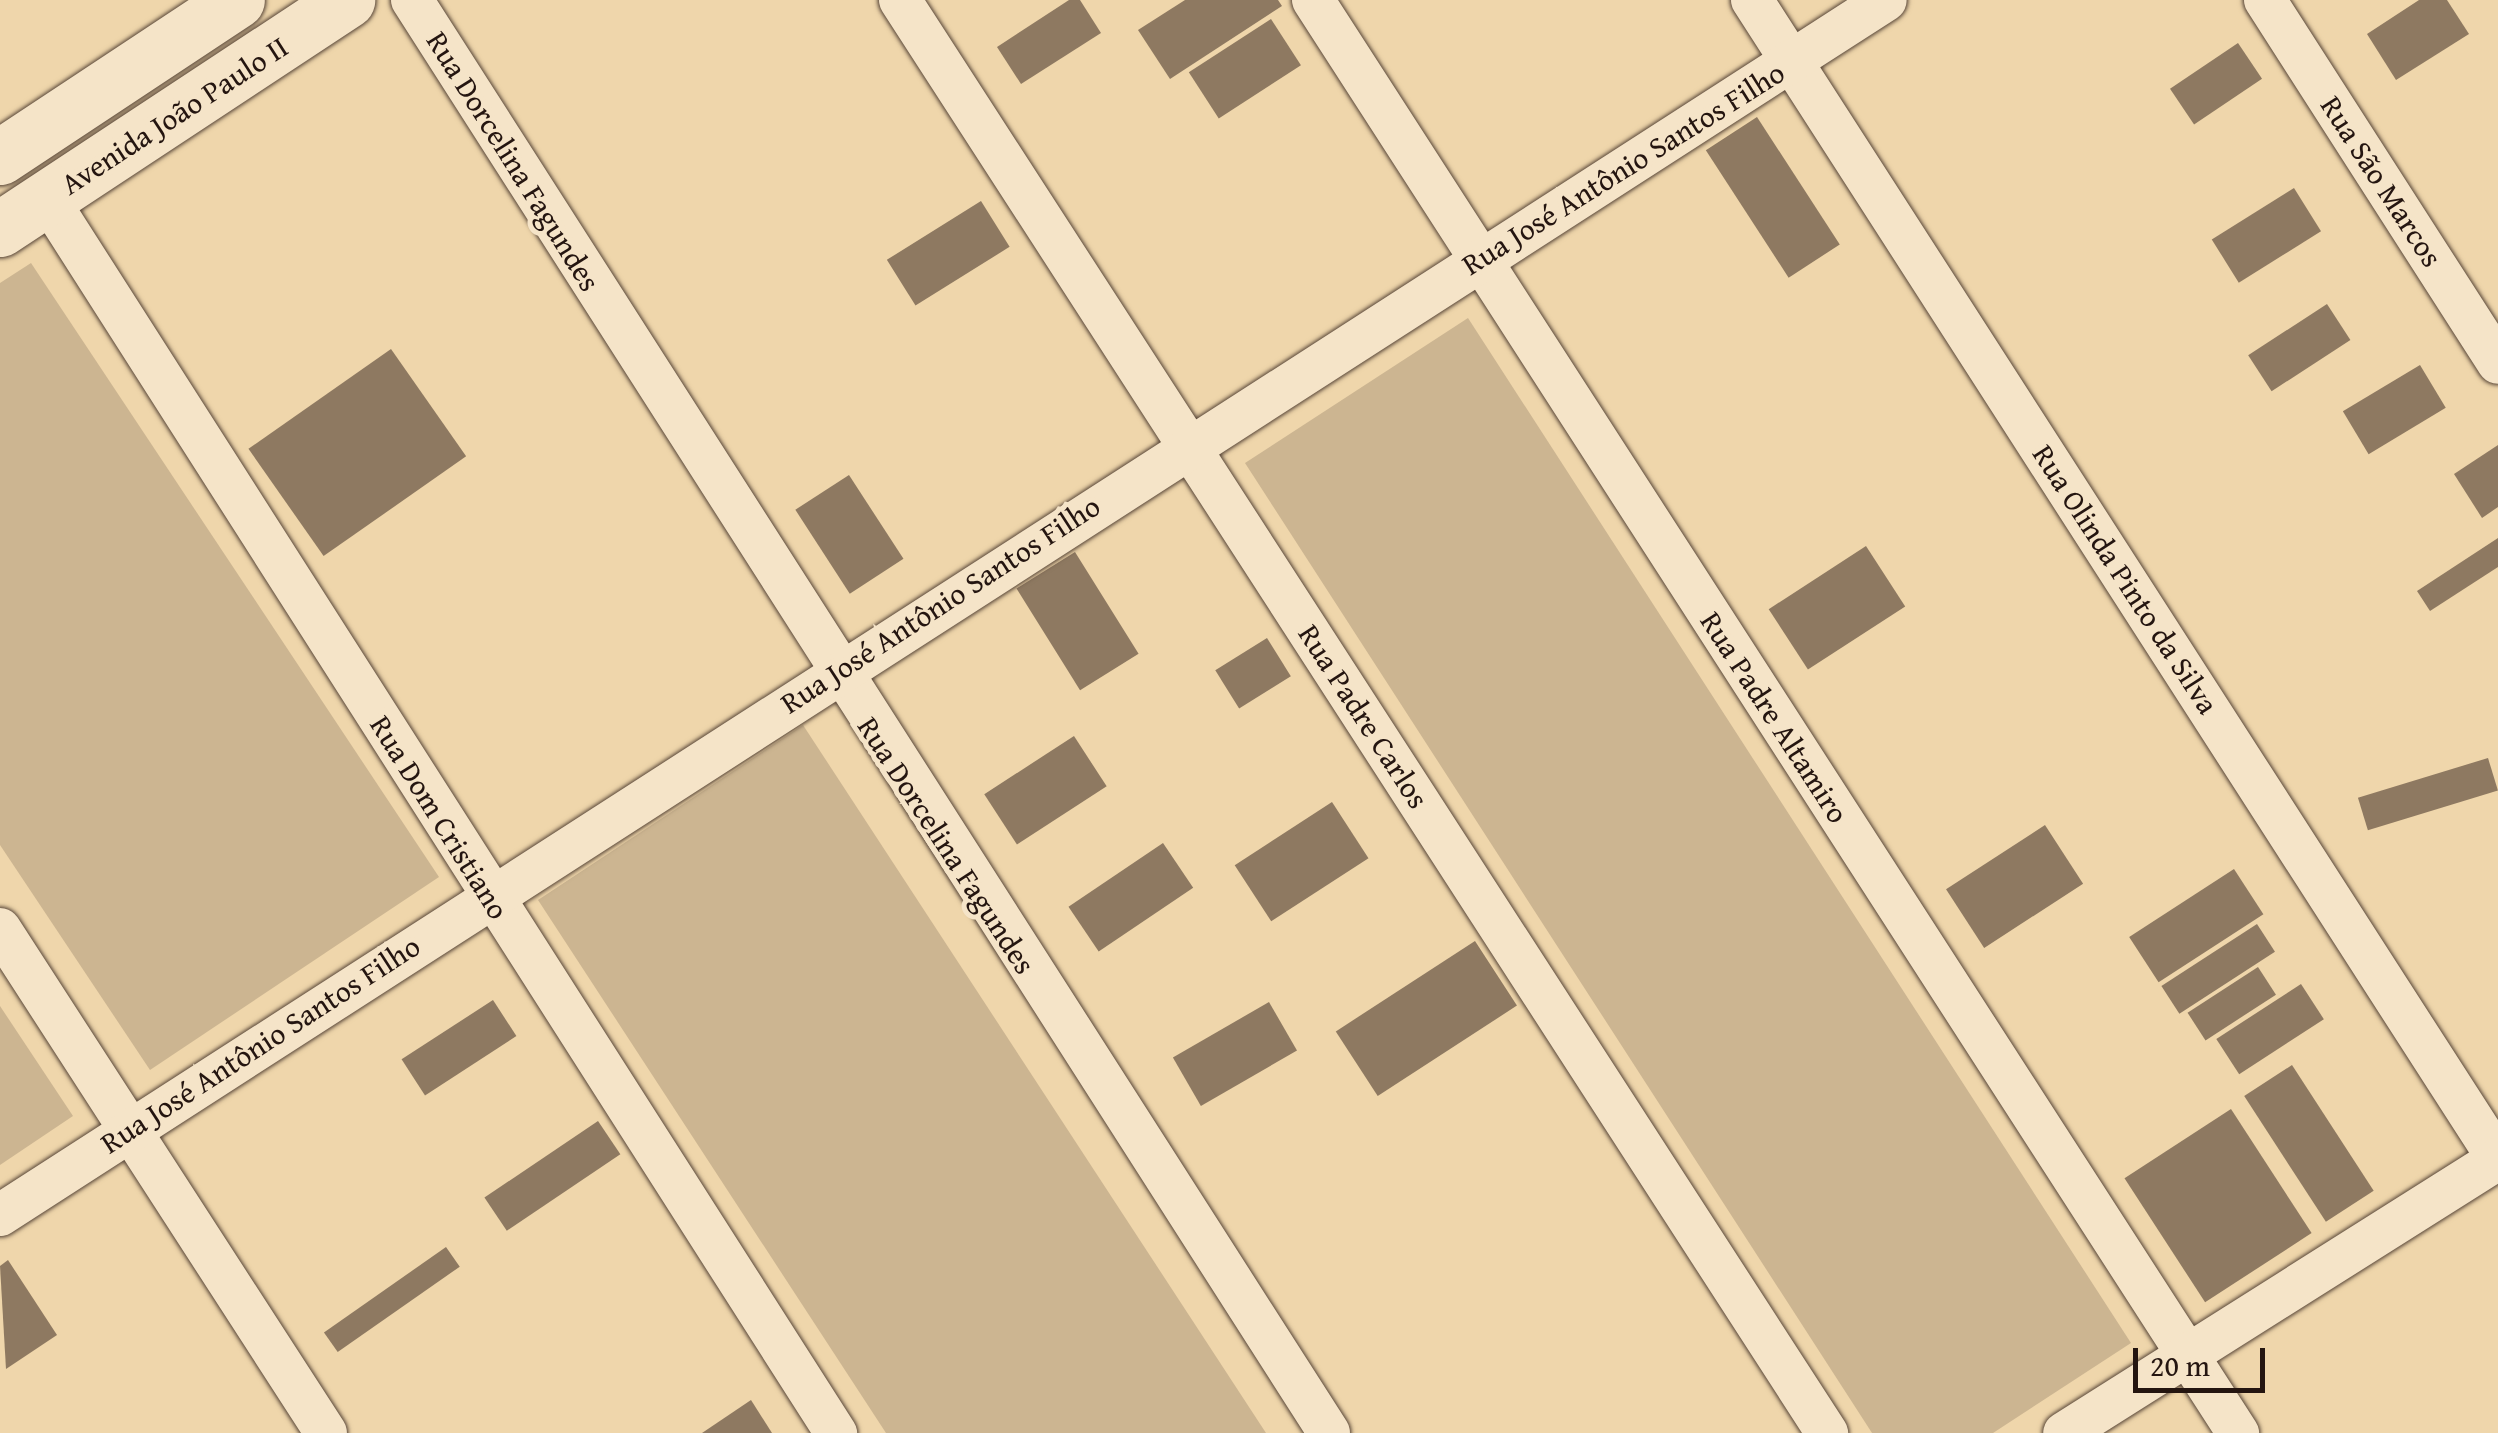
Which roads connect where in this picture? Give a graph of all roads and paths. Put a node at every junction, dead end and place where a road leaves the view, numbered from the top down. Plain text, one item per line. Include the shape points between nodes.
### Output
1 (237, 0) edge
2 (348, 0) edge
3 (412, 0) edge
4 (900, 0) edge
5 (1313, 0) edge
6 (1752, 0) edge
7 (1886, 0) edge
8 (2265, 0) edge
9 (1792, 60) junction
10 (4, 145) edge
11 (48, 198) junction
12 (0, 229) edge
13 (1478, 260) junction
14 (2498, 363) edge
15 (1188, 445) junction
16 (834, 672) junction
17 (489, 895) junction
18 (0, 930) edge
19 (129, 1128) junction
20 (2498, 1158) edge
21 (0, 1215) edge
22 (2187, 1352) junction
23 (326, 1433) edge
24 (836, 1433) edge
25 (1329, 1433) edge
26 (1827, 1433) edge
27 (2064, 1433) edge
28 (2238, 1433) edge

1 - 10 street, Avenida João Paulo II
2 - 11 street, Avenida João Paulo II
3 - 16 street, Rua Dorcelina Fagundes
4 - 15 street, Rua Padre Carlos
5 - 13 street, Rua Padre Altamiro
6 - 9 street, Rua Olinda Pinto da Silva
7 - 9 street, Rua José Antônio Santos Filho
8 - 14 street, Rua São Marcos
9 - 13 street, Rua José Antônio Santos Filho
9 - 20 street, Rua Olinda Pinto da Silva
10 - 11 street
11 - 12 street, Avenida João Paulo II
11 - 17 street, Rua Dom Cristiano
13 - 15 street, Rua José Antônio Santos Filho
13 - 22 street, Rua Padre Altamiro
15 - 16 street, Rua José Antônio Santos Filho
15 - 26 street, Rua Padre Carlos
16 - 17 street, Rua José Antônio Santos Filho
16 - 25 street, Rua Dorcelina Fagundes
17 - 19 street, Rua José Antônio Santos Filho
17 - 24 street, Rua Dom Cristiano
18 - 19 street
19 - 21 street, Rua José Antônio Santos Filho
19 - 23 street
20 - 22 street
22 - 27 street
22 - 28 street, Rua Padre Altamiro

